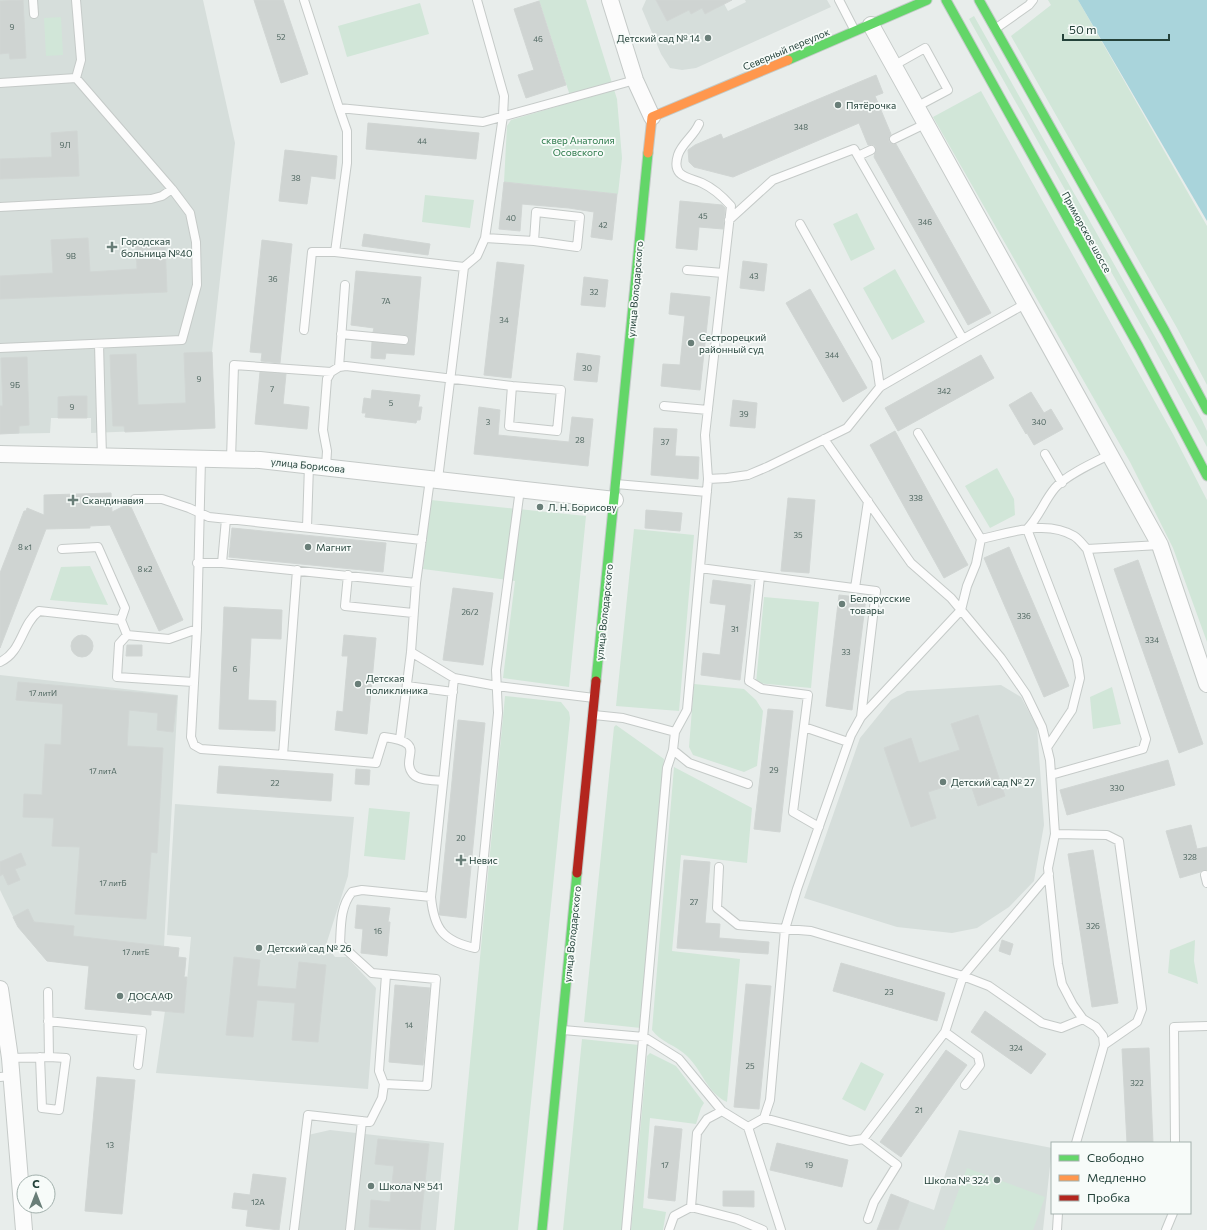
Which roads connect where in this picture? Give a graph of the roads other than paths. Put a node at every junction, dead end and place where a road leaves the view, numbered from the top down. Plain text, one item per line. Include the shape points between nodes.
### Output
1 (33, 0) edge
2 (76, 0) edge
3 (304, 0) edge
4 (477, 0) edge
5 (610, 0) edge
6 (839, 0) edge
7 (927, 0) edge
8 (946, 0) edge
9 (979, 0) edge
10 (1033, 0) edge
11 (34, 14) dead end
12 (871, 25) junction
13 (995, 29) junction
14 (855, 32) junction
15 (893, 66) junction
16 (76, 78) junction
17 (635, 80) junction
18 (0, 83) edge
19 (916, 107) junction
20 (339, 108) junction
21 (503, 116) junction
22 (652, 117) junction
23 (699, 124) dead end
24 (925, 124) junction
25 (894, 139) dead end
26 (870, 150) dead end
27 (858, 156) junction
28 (172, 189) junction
29 (0, 207) edge
30 (729, 220) junction
31 (800, 224) dead end
32 (486, 238) junction
33 (534, 241) junction
34 (336, 252) junction
35 (464, 267) junction
36 (687, 270) dead end
37 (723, 273) junction
38 (346, 285) dead end
39 (1026, 304) junction
40 (304, 330) dead end
41 (342, 334) junction
42 (963, 339) junction
43 (404, 340) dead end
44 (99, 344) junction
45 (0, 348) edge
46 (339, 367) junction
47 (331, 372) junction
48 (450, 378) junction
49 (512, 386) junction
50 (880, 387) junction
51 (664, 406) dead end
52 (708, 410) junction
53 (1207, 410) edge
54 (918, 433) dead end
55 (824, 439) junction
56 (0, 454) edge
57 (1044, 454) dead end
58 (1111, 454) junction
59 (102, 457) junction
60 (201, 458) junction
61 (231, 459) junction
62 (309, 465) junction
63 (326, 467) junction
64 (1207, 476) edge
65 (708, 478) junction
66 (434, 479) junction
67 (1062, 483) junction
68 (520, 489) junction
69 (615, 492) junction
70 (707, 492) junction
71 (135, 499) dead end
72 (868, 501) junction
73 (199, 513) junction
74 (226, 519) junction
75 (307, 527) junction
76 (1027, 529) junction
77 (981, 539) junction
78 (422, 540) junction
79 (1160, 545) junction
80 (62, 549) dead end
81 (1087, 549) junction
82 (197, 563) junction
83 (222, 563) junction
84 (700, 568) junction
85 (297, 570) junction
86 (348, 575) junction
87 (760, 576) junction
88 (416, 583) junction
89 (855, 588) junction
90 (961, 610) junction
91 (413, 613) junction
92 (121, 620) junction
93 (197, 629) junction
94 (127, 635) junction
95 (411, 652) junction
96 (0, 662) edge
97 (454, 678) junction
98 (193, 682) junction
99 (1207, 684) edge
100 (407, 686) junction
101 (497, 686) junction
102 (453, 692) junction
103 (595, 698) junction
104 (593, 715) junction
105 (861, 717) junction
106 (804, 727) junction
107 (675, 732) junction
108 (400, 739) junction
109 (848, 742) junction
110 (1048, 746) junction
111 (673, 750) junction
112 (283, 755) junction
113 (1051, 775) junction
114 (443, 781) junction
115 (748, 784) dead end
116 (818, 827) junction
117 (1054, 834) junction
118 (719, 866) dead end
119 (1049, 874) junction
120 (431, 897) junction
121 (785, 929) junction
122 (386, 975) junction
123 (963, 976) junction
124 (0, 989) edge
125 (48, 992) dead end
126 (1083, 1019) junction
127 (48, 1020) junction
128 (1207, 1026) edge
129 (562, 1030) junction
130 (945, 1032) junction
131 (644, 1037) junction
132 (4, 1040) edge
133 (1104, 1045) junction
134 (40, 1057) junction
135 (49, 1057) junction
136 (10, 1058) junction
137 (138, 1065) dead end
138 (6, 1076) edge
139 (384, 1084) junction
140 (965, 1085) dead end
141 (722, 1111) junction
142 (764, 1118) junction
143 (362, 1121) junction
144 (748, 1127) junction
145 (863, 1139) junction
146 (1076, 1142) edge
147 (1175, 1142) edge
148 (691, 1208) junction
149 (1058, 1214) edge
150 (1172, 1214) edge
151 (868, 1219) dead end
152 (24, 1230) edge
153 (294, 1230) edge
154 (350, 1230) edge
155 (542, 1230) edge
156 (626, 1230) edge
157 (669, 1230) edge
158 (762, 1230) edge
159 (781, 1230) edge
160 (1057, 1230) edge
161 (1166, 1230) edge

1 - 11 lane
2 - 16 lane via 81,60
3 - 20 lane
4 - 21 lane via 504,96
5 - 17 street
6 - 14 lane
7 - 12 main road, Северный переулок
8 - 64 main road, Приморское шоссе via 1139,347
9 - 13 main road, Приморское шоссе
10 - 13 lane
12 - 14 main road, Северный переулок
12 - 15 street
13 - 53 main road, Приморское шоссе
14 - 22 main road, Северный переулок
15 - 19 street
15 - 19 lane via 925,48 948,90
16 - 18 lane
16 - 28 lane
17 - 21 lane
17 - 22 street
19 - 24 street
20 - 21 lane via 483,122
20 - 34 lane via 347,130 347,163
21 - 32 lane
22 - 69 main road, улица Володарского
23 - 30 lane via 696,133 678,154 677,164 680,173 687,179 702,183 731,206
24 - 25 lane
24 - 39 street
26 - 27 lane
27 - 30 lane via 854,149 773,180
27 - 42 lane
28 - 29 lane via 151,200
28 - 44 lane via 190,213 196,242 197,285 182,340
30 - 37 lane
31 - 50 lane via 876,360
32 - 33 lane
32 - 35 lane via 477,256
33 - 33 lane via 536,212 580,217 577,247
34 - 35 lane
34 - 40 lane via 312,252
35 - 48 lane
36 - 37 lane
37 - 52 lane
38 - 41 lane
39 - 42 lane
39 - 58 street
41 - 43 lane
41 - 46 lane
42 - 50 lane
44 - 45 lane
44 - 59 lane
46 - 47 lane
46 - 48 lane
47 - 61 lane via 234,365
47 - 63 lane via 326,379 322,430 327,451
48 - 49 lane
48 - 66 lane
49 - 49 lane via 561,390 557,431 509,426
50 - 55 lane via 848,428
51 - 52 lane
52 - 65 lane
54 - 77 lane
55 - 65 lane via 748,475
55 - 72 lane
56 - 59 street, улица Борисова
57 - 67 lane
58 - 67 lane via 1078,471
58 - 79 street
59 - 60 street, улица Борисова
60 - 61 street, улица Борисова
60 - 73 lane
61 - 62 street, улица Борисова
62 - 63 street, улица Борисова
62 - 75 lane
63 - 66 street, улица Борисова
65 - 70 lane
66 - 68 street, улица Борисова
66 - 78 lane
67 - 76 lane via 1055,488 1037,519
68 - 69 street, улица Борисова
68 - 101 lane via 496,670
69 - 70 lane
69 - 103 main road, улица Володарского
70 - 84 lane
71 - 73 lane via 162,500
72 - 89 lane
72 - 90 lane via 911,563
73 - 74 lane
73 - 82 lane
74 - 75 lane
74 - 83 lane
75 - 78 lane
76 - 77 lane
76 - 81 lane via 1060,530 1075,536
76 - 110 lane via 1077,659 1080,678 1072,710
77 - 90 lane
78 - 88 lane
79 - 81 lane
79 - 99 street
80 - 92 lane via 98,547 125,608
81 - 113 lane via 1146,739 1143,749
82 - 83 lane
82 - 93 lane
83 - 85 lane
84 - 87 lane
84 - 107 lane via 688,710
85 - 86 lane
85 - 112 lane
86 - 88 lane
86 - 91 lane via 345,606
87 - 89 lane
87 - 106 lane via 749,681 762,689 808,695
88 - 91 lane
89 - 105 lane via 876,591
90 - 105 lane
90 - 110 lane via 1001,658 1026,694
91 - 95 lane
92 - 94 lane
92 - 96 lane via 39,611 31,618 17,648 8,659
93 - 94 lane via 169,639
93 - 98 lane
94 - 98 lane via 119,644 117,677
95 - 97 lane
95 - 100 lane
97 - 101 lane
97 - 102 lane
98 - 112 lane via 191,737 194,745 201,749
100 - 102 lane
100 - 108 lane
101 - 103 lane
101 - 120 lane via 498,714 475,948 459,945 439,928 433,916
102 - 114 lane
103 - 104 main road, улица Володарского
104 - 107 lane via 623,718
104 - 129 main road, улица Володарского
105 - 109 lane
106 - 109 lane
106 - 116 lane via 793,812
107 - 111 lane
108 - 112 lane via 384,737 376,763
108 - 114 lane via 409,746 410,769 414,775
109 - 116 lane
110 - 113 lane
111 - 115 lane via 689,763
111 - 131 lane via 667,768
113 - 117 lane
114 - 120 lane
116 - 121 lane
117 - 119 lane
117 - 133 lane via 1107,835 1119,841 1142,1009 1137,1022
118 - 121 lane via 717,908 738,925
119 - 123 lane
119 - 126 lane via 1062,984
120 - 122 lane via 362,890 352,892 346,899 342,910 340,944 372,972
121 - 123 lane via 811,931
121 - 142 lane via 770,1100
122 - 139 lane via 379,1071
122 - 139 lane via 436,979 427,1086
123 - 126 lane via 990,986 1042,1023 1061,1028
123 - 130 lane
124 - 132 street
125 - 127 lane
126 - 133 lane via 1096,1027 1103,1036
127 - 135 lane
127 - 137 lane via 142,1031
128 - 147 lane via 1174,1027
129 - 131 lane
129 - 155 main road, улица Володарского
130 - 140 lane via 978,1056 980,1065
130 - 145 lane
131 - 141 lane via 679,1059
131 - 156 lane
132 - 136 street
133 - 146 lane
134 - 135 lane
134 - 135 lane via 42,1108 59,1110 66,1058
134 - 136 lane
136 - 138 street
138 - 152 street
139 - 143 lane via 382,1098 370,1122
141 - 144 lane
141 - 148 lane via 707,1119 697,1133
142 - 144 lane
142 - 145 lane via 850,1141
143 - 153 lane via 308,1115
143 - 154 lane
144 - 159 lane
145 - 151 lane via 897,1165 874,1202
148 - 157 lane via 674,1216
148 - 158 lane via 737,1219
149 - 160 lane
150 - 161 lane

